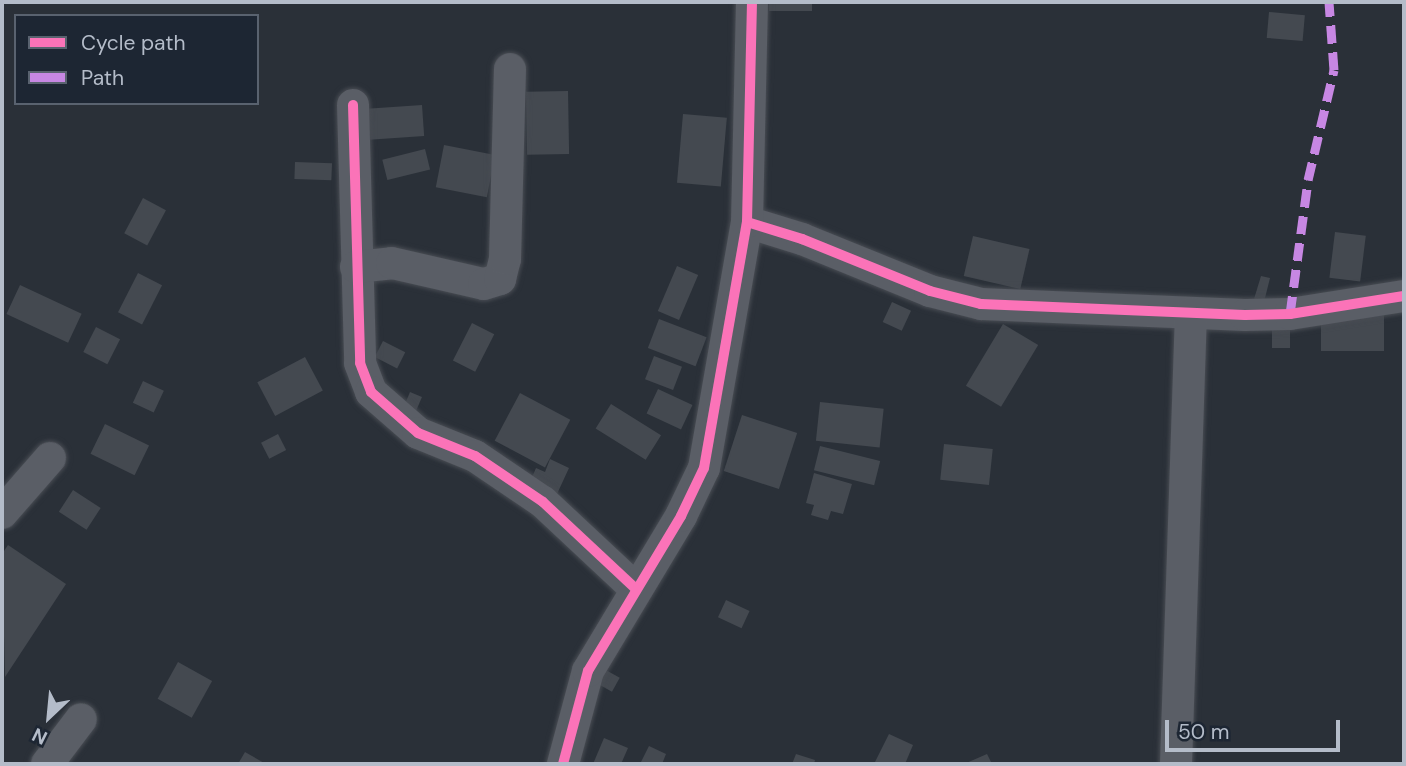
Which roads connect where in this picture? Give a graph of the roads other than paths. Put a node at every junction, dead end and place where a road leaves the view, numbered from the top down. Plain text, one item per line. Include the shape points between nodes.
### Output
1 (752, 2) edge
2 (510, 69) dead end
3 (353, 105) dead end
4 (747, 222) junction
5 (356, 267) junction
6 (1404, 296) edge
7 (1191, 313) junction
8 (50, 458) dead end
9 (2, 513) edge
10 (635, 588) junction
11 (81, 719) dead end
12 (47, 764) edge
13 (563, 764) edge
14 (1177, 764) edge

1 - 4 street
2 - 5 street via 505,259 500,279 484,284 392,263
3 - 5 street
4 - 7 street via 930,290 981,304
4 - 10 street via 704,468 681,516
5 - 10 street via 360,363 371,392 418,433 475,456 543,502
6 - 7 street via 1290,314
7 - 14 street
8 - 9 street
10 - 13 street via 589,671
11 - 12 street

